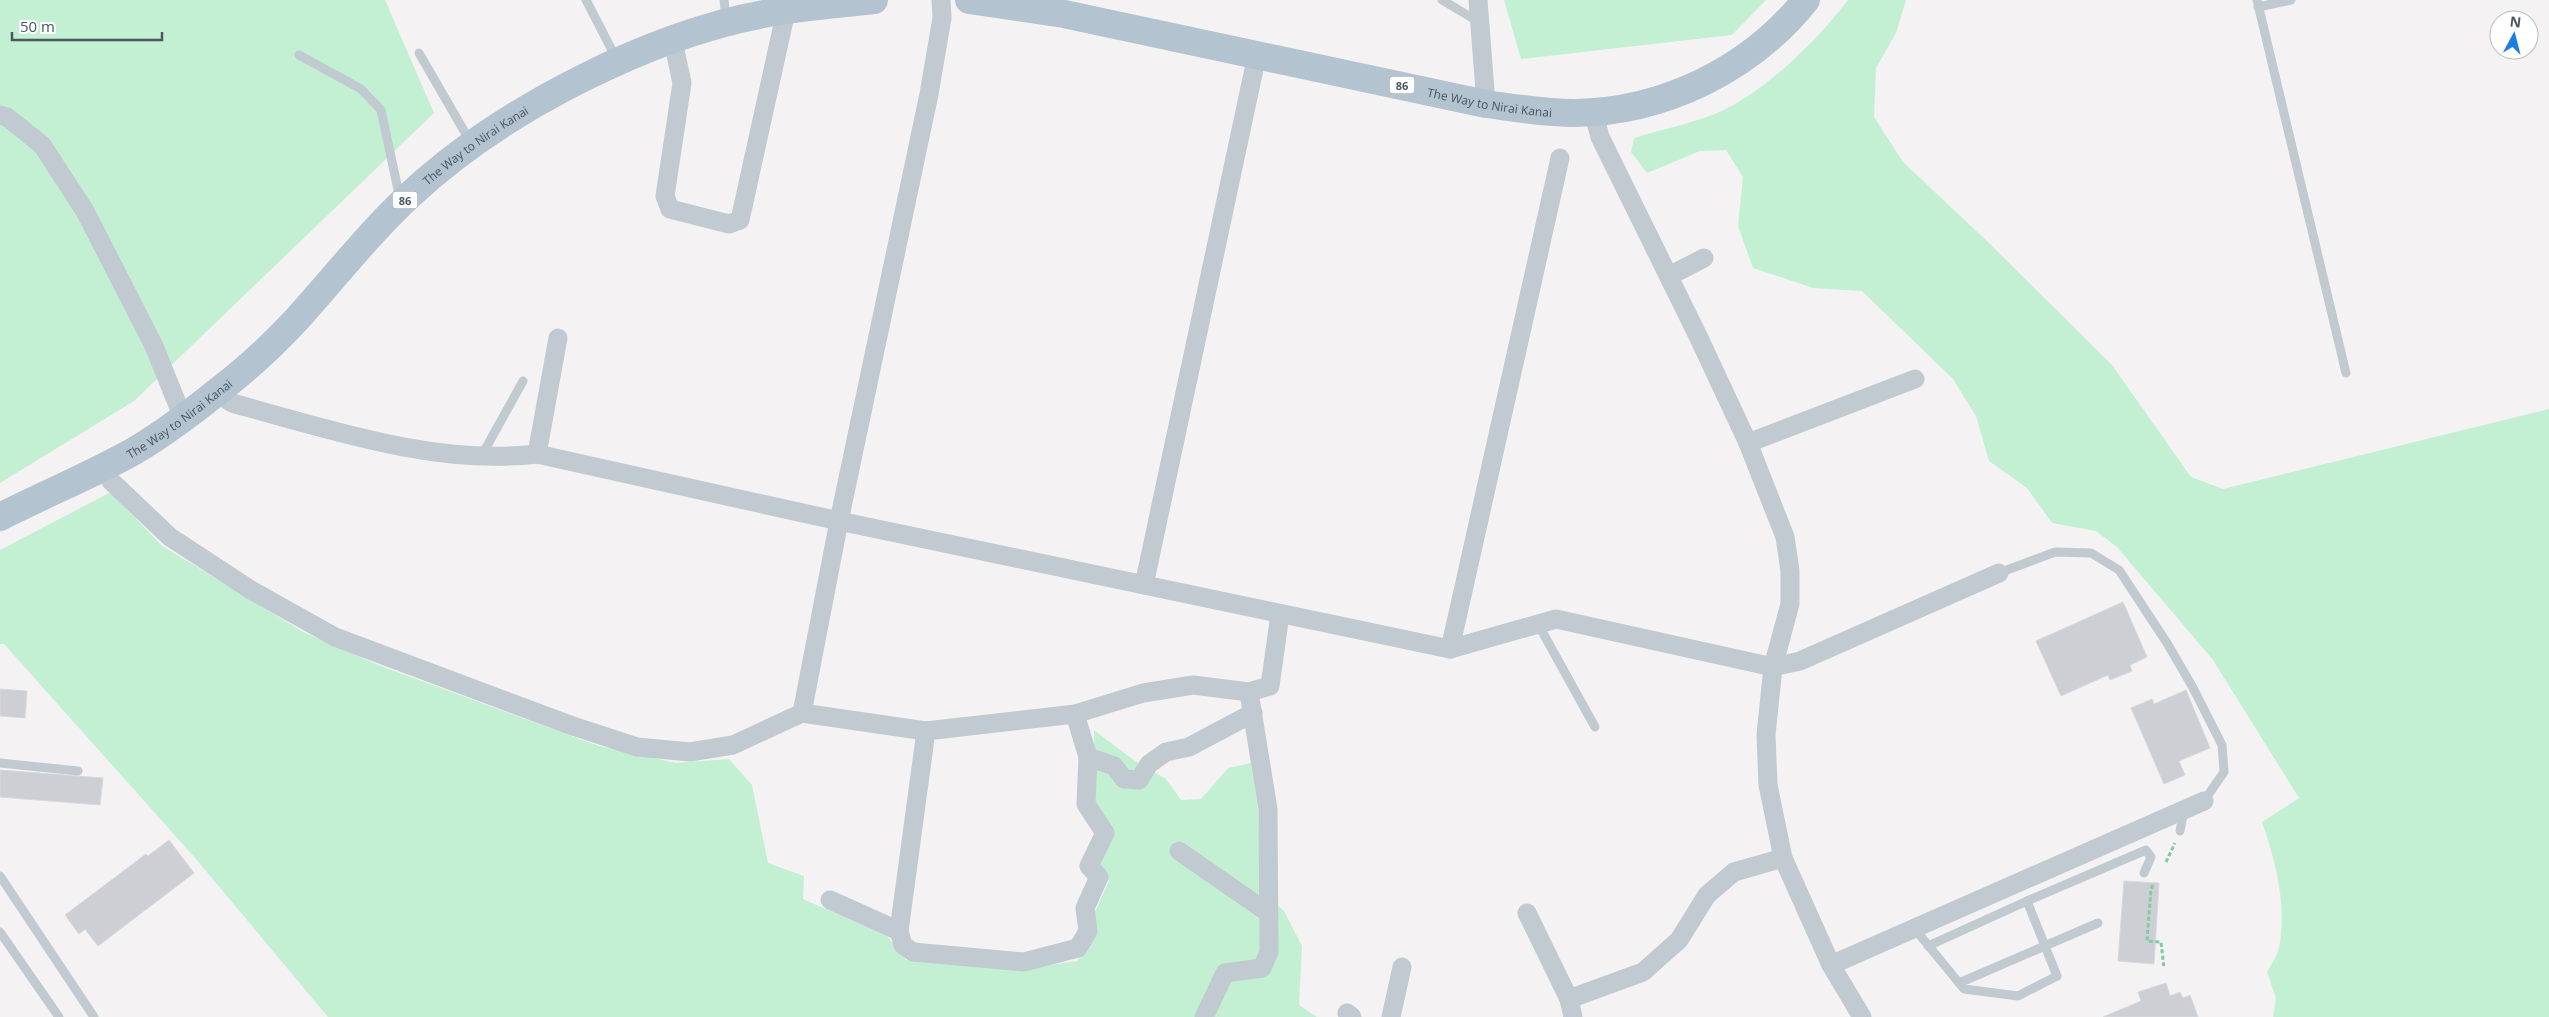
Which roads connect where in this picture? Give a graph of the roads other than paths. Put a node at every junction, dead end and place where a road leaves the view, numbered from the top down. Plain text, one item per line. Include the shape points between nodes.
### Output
1 (586, 0) edge
2 (874, 0) edge
3 (941, 0) edge
4 (971, 0) edge
5 (1442, 0) edge
6 (1478, 0) edge
7 (1806, 0) edge
8 (2292, 0) edge
9 (2257, 4) edge
10 (786, 10) junction
11 (725, 12) edge
12 (1480, 22) junction
13 (673, 41) junction
14 (419, 53) dead end
15 (299, 55) dead end
16 (1257, 55) junction
17 (618, 62) junction
18 (1486, 104) junction
19 (1593, 111) junction
20 (0, 115) edge
21 (472, 146) junction
22 (1560, 158) dead end
23 (401, 204) junction
24 (1704, 258) dead end
25 (1669, 276) junction
26 (558, 338) dead end
27 (2346, 373) dead end
28 (1915, 379) dead end
29 (523, 381) dead end
30 (216, 393) junction
31 (183, 418) junction
32 (1748, 443) junction
33 (537, 454) junction
34 (482, 455) junction
35 (101, 468) junction
36 (0, 517) edge
37 (839, 520) junction
38 (1999, 573) joint
39 (1144, 585) junction
40 (1280, 614) junction
41 (1538, 624) junction
42 (1450, 649) junction
43 (1773, 667) junction
44 (1249, 692) junction
45 (802, 713) junction
46 (1253, 713) junction
47 (1075, 714) junction
48 (1595, 727) dead end
49 (926, 730) junction
50 (1088, 757) junction
51 (0, 763) edge
52 (78, 771) dead end
53 (2204, 801) joint
54 (2184, 810) junction
55 (2180, 831) road end
56 (1179, 851) dead end
57 (1784, 858) junction
58 (2144, 872) dead end
59 (0, 876) edge
60 (830, 900) dead end
61 (2027, 902) junction
62 (1267, 912) junction
63 (1527, 913) dead end
64 (2098, 923) dead end
65 (1914, 928) junction
66 (899, 930) junction
67 (0, 932) edge
68 (1928, 946) junction
69 (2045, 946) junction
70 (1831, 964) junction
71 (1402, 967) dead end
72 (1959, 983) junction
73 (1571, 1008) edge
74 (59, 1017) edge
75 (94, 1017) edge
76 (1204, 1017) edge
77 (1391, 1017) edge
78 (1862, 1017) edge

1 - 17 lane
2 - 10 main road, The Way to Nirai Kanai / 86
3 - 37 street via 942,18 929,94
4 - 16 main road, The Way to Nirai Kanai / 86 via 1064,14
5 - 12 lane
6 - 12 street
7 - 19 main road, The Way to Nirai Kanai / 86 via 1770,38 1722,73 1683,92 1641,104
8 - 9 lane
9 - 27 lane
10 - 11 main road, The Way to Nirai Kanai / 86
10 - 13 street via 740,220 729,224 670,209 666,196 682,83
11 - 13 main road, The Way to Nirai Kanai / 86
12 - 18 street
13 - 17 main road, The Way to Nirai Kanai / 86
14 - 21 lane
15 - 23 lane via 361,89 381,110
16 - 18 main road, The Way to Nirai Kanai / 86
16 - 39 street
17 - 21 main road, The Way to Nirai Kanai / 86 via 517,113
18 - 19 main road, The Way to Nirai Kanai / 86 via 1531,110
19 - 25 street via 1600,138
20 - 31 street via 42,144 85,211 154,346
21 - 23 main road, The Way to Nirai Kanai / 86
22 - 42 street
23 - 30 main road, The Way to Nirai Kanai / 86 via 259,358
24 - 25 street
25 - 32 street
26 - 33 street
28 - 32 street
29 - 34 lane
30 - 31 main road, The Way to Nirai Kanai / 86
30 - 34 street via 232,403 391,446
31 - 35 main road, The Way to Nirai Kanai / 86 via 142,446
32 - 43 street via 1784,538 1790,571 1790,604
33 - 34 street via 506,458
33 - 37 street
35 - 36 main road, The Way to Nirai Kanai / 86
35 - 45 street via 170,537 251,590 335,637 570,725 637,747 690,752 733,745
37 - 39 street
37 - 45 street
38 - 43 street via 1800,661
38 - 53 lane via 2056,552 2092,553 2119,570 2167,642 2222,745 2224,772
39 - 40 street
40 - 42 street
40 - 44 street via 1270,686
41 - 42 street
41 - 43 street via 1556,619
41 - 48 lane
43 - 57 street via 1766,735 1768,785
44 - 46 street
44 - 47 street via 1193,685 1143,693
45 - 49 street
46 - 50 street via 1189,746 1166,752 1149,764 1139,780 1124,779 1114,766
46 - 62 street via 1268,809
47 - 49 street
47 - 50 street
49 - 66 street
50 - 66 street via 1086,804 1105,833 1089,866 1100,877 1086,908 1088,931 1078,948 1024,962 913,952 903,945
51 - 52 lane
53 - 54 street
54 - 55 lane
54 - 65 street
56 - 62 street
57 - 70 street
57 - 73 street via 1734,872 1707,895 1679,940 1643,972
58 - 61 lane via 2151,857 2146,850
59 - 75 lane
60 - 66 street
61 - 68 lane
61 - 69 lane
62 - 76 street via 1269,952 1262,968 1225,973
63 - 73 street
64 - 69 lane
65 - 68 lane
65 - 70 street
67 - 74 lane
68 - 72 lane
69 - 72 lane
69 - 72 lane via 2057,976 2018,996 1964,988
70 - 78 street
71 - 77 street

